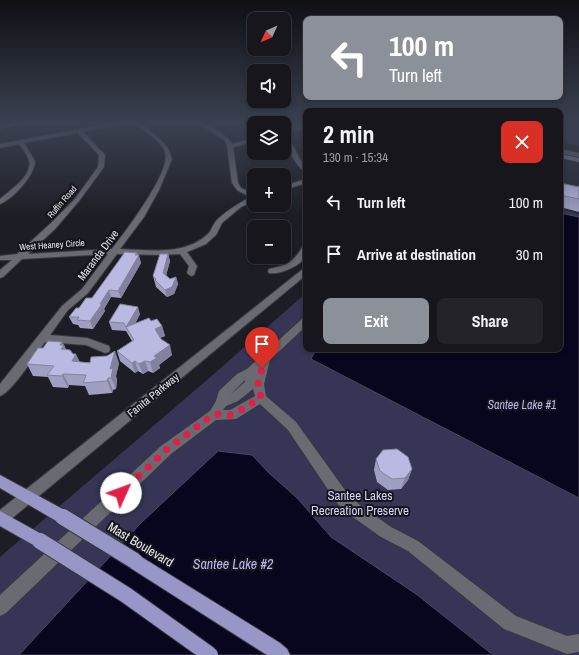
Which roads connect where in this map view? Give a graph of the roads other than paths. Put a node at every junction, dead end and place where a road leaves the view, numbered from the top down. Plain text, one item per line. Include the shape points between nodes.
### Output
1 (29, 155) edge
2 (102, 155) edge
3 (168, 155) edge
4 (231, 155) edge
5 (294, 155) edge
6 (563, 157) edge
7 (579, 160) edge
8 (303, 168) edge
9 (303, 182) edge
10 (291, 186) edge
11 (247, 194) edge
12 (0, 202) edge
13 (247, 202) edge
14 (115, 251) junction
15 (182, 251) junction
16 (303, 254) edge
17 (20, 257) junction
18 (0, 258) edge
19 (272, 271) dead end
20 (303, 272) edge
21 (191, 273) dead end
22 (0, 275) edge
23 (303, 323) edge
24 (43, 338) junction
25 (104, 348) dead end
26 (265, 357) junction
27 (0, 391) edge
28 (261, 398) junction
29 (218, 408) junction
30 (0, 481) edge
31 (27, 498) junction
32 (0, 518) edge
33 (0, 607) edge
34 (579, 643) edge
35 (210, 655) edge
36 (281, 655) edge

1 - 12 street via 32,165 28,176
2 - 17 street, Ruffin Road via 102,166 93,180 70,208
3 - 14 street, Maranda Drive via 169,159 156,190
4 - 11 street via 235,182 239,189
5 - 8 street
6 - 7 main road
9 - 10 street
13 - 15 street, West Heaney Circle via 219,222 213,233 203,242
14 - 15 street, West Heaney Circle
14 - 17 street, West Heaney Circle
14 - 24 street, Maranda Drive via 85,291 65,308
15 - 21 street via 193,266
16 - 19 street via 292,266
17 - 18 street, West Heaney Circle
17 - 22 street, Ruffin Road
20 - 31 street, Fanita Parkway
23 - 26 street
24 - 25 street via 87,342
24 - 27 street, Maranda Drive
26 - 28 street via 258,384
26 - 29 street via 251,372 251,384 236,398
28 - 29 street via 232,415
28 - 34 street via 292,426 342,498 360,514 413,546 510,623 567,645
29 - 33 street via 166,450
30 - 31 main road, Mast Boulevard
31 - 32 street, Fanita Parkway
31 - 36 main road, Mast Boulevard, bridge via 166,579
32 - 35 main road, bridge via 40,540 126,595

